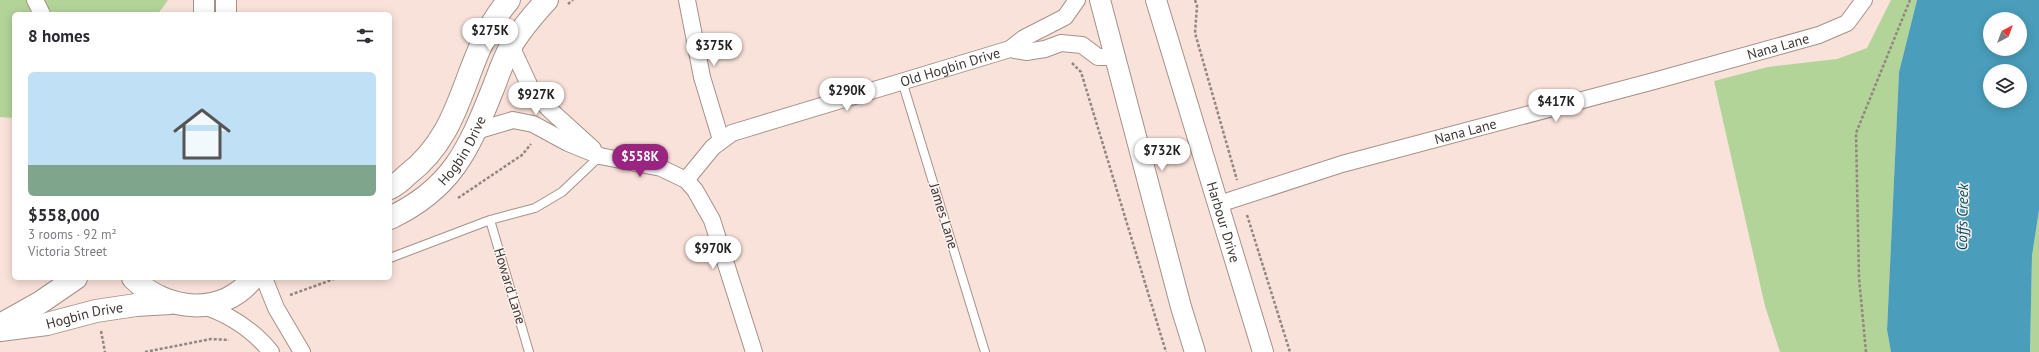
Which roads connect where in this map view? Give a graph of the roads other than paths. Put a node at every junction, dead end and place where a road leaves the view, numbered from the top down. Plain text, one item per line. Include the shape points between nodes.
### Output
1 (34, 0) edge
2 (204, 0) edge
3 (226, 0) edge
4 (509, 0) edge
5 (547, 0) edge
6 (687, 0) edge
7 (1077, 0) edge
8 (1100, 0) edge
9 (1156, 0) edge
10 (1864, 0) edge
11 (41, 12) edge
12 (204, 12) edge
13 (226, 12) edge
14 (511, 46) junction
15 (1010, 49) junction
16 (1115, 57) junction
17 (902, 81) junction
18 (476, 131) junction
19 (721, 140) junction
20 (600, 156) junction
21 (686, 180) junction
22 (392, 187) edge
23 (1218, 204) junction
24 (392, 217) edge
25 (490, 220) junction
26 (392, 257) edge
27 (73, 280) edge
28 (135, 280) edge
29 (252, 280) edge
30 (265, 280) edge
31 (170, 303) junction
32 (203, 306) junction
33 (0, 325) edge
34 (0, 330) edge
35 (271, 352) edge
36 (302, 352) edge
37 (529, 352) edge
38 (754, 352) edge
39 (985, 352) edge
40 (1195, 352) edge
41 (1263, 352) edge

1 - 11 street
2 - 12 street
3 - 13 street
4 - 22 main road, Hogbin Drive via 489,29 447,131 431,154 415,170
5 - 14 main road, Hogbin Drive via 534,13
6 - 19 street via 702,78
7 - 15 street via 1065,18 1024,38
8 - 16 street
9 - 23 street, Harbour Drive
10 - 23 street, Nana Lane via 1848,23 1818,35 1624,90 1342,164
14 - 18 main road, Hogbin Drive
14 - 20 street via 532,91
15 - 16 street, Old Hogbin Drive via 1026,52 1061,43 1082,45 1098,57
15 - 17 street, Old Hogbin Drive
16 - 40 street
17 - 19 street, Old Hogbin Drive via 732,133
17 - 39 lane, James Lane
18 - 20 street via 513,120 533,124 568,143
18 - 24 main road, Hogbin Drive via 452,171 433,192 412,208
19 - 21 street, Old Hogbin Drive
20 - 21 street via 661,168
20 - 25 lane via 562,192 535,208
21 - 38 street via 695,190 712,220
23 - 41 street, Harbour Drive
25 - 26 lane
25 - 37 lane, Howard Lane
27 - 33 main road, Hogbin Drive
28 - 31 main road via 150,294
29 - 32 main road via 227,300
30 - 36 street via 276,308
31 - 32 main road
31 - 34 main road, Hogbin Drive via 96,311 47,324
32 - 35 street via 223,312 251,330

